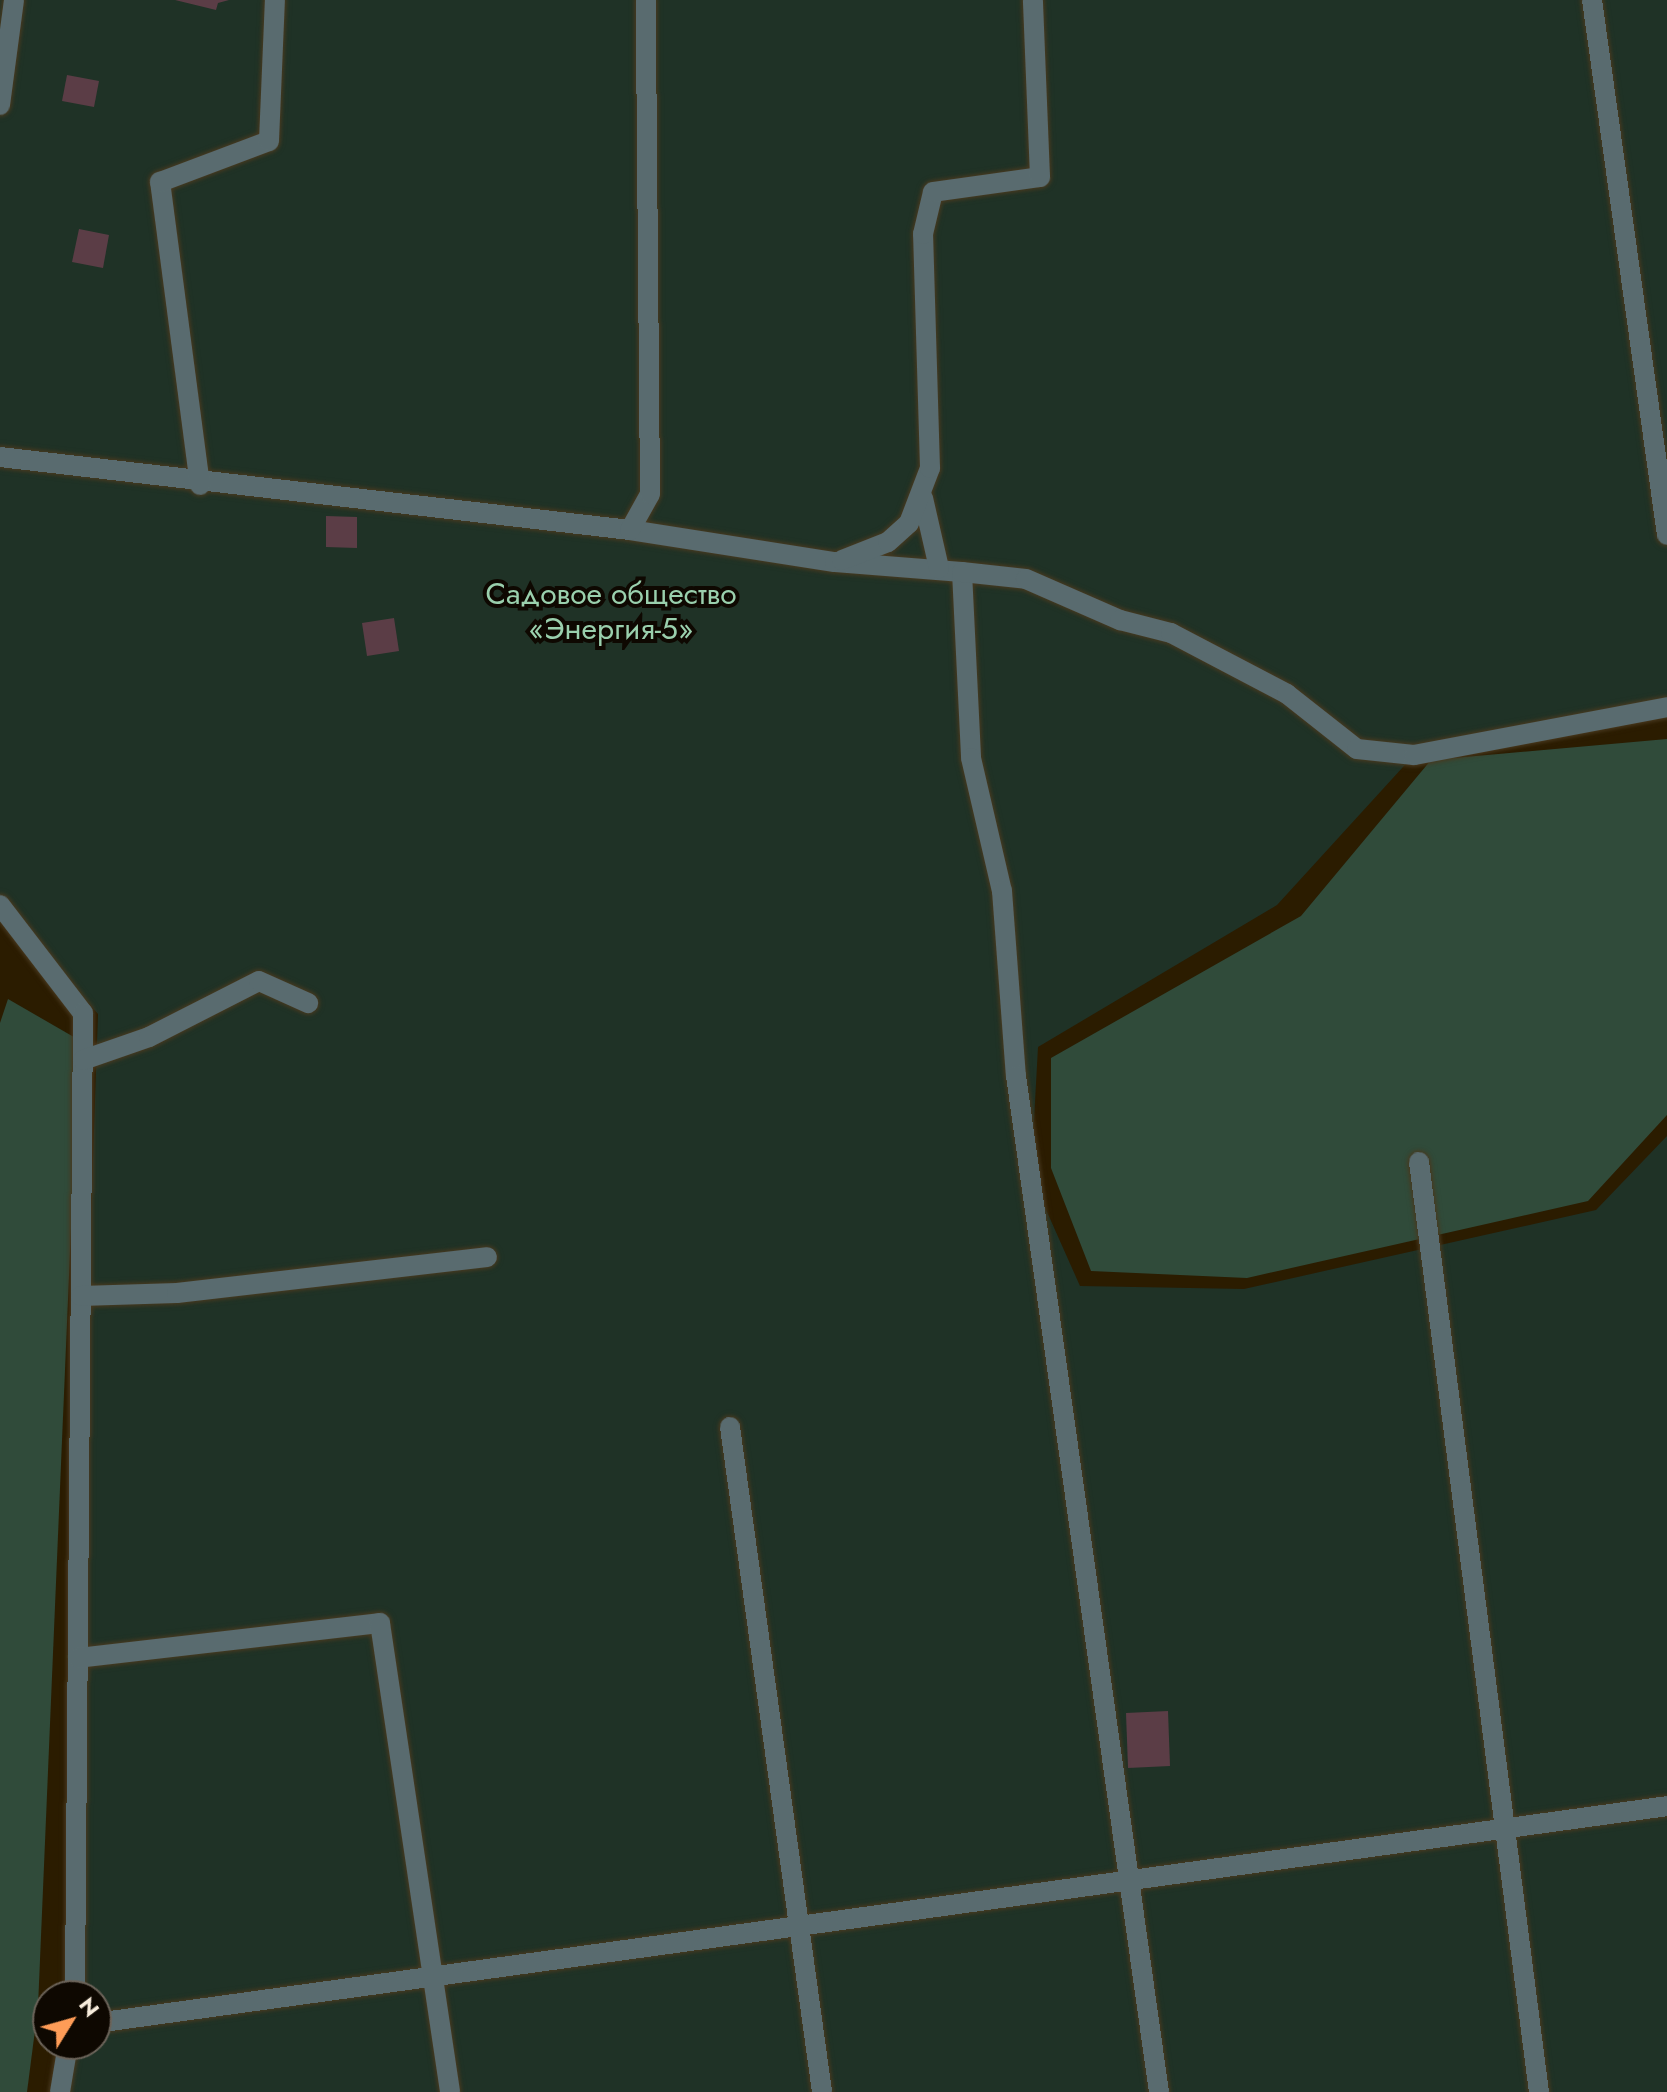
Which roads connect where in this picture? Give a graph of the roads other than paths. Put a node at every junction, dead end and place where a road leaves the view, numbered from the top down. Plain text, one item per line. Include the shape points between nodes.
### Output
1 (14, 0) edge
2 (275, 0) edge
3 (646, 0) edge
4 (1033, 0) edge
5 (1592, 0) edge
6 (0, 105) edge
7 (0, 457) edge
8 (200, 485) junction
9 (923, 495) junction
10 (630, 530) junction
11 (1667, 535) edge
12 (835, 562) junction
13 (939, 568) junction
14 (962, 572) junction
15 (1667, 707) edge
16 (0, 905) edge
17 (308, 1003) dead end
18 (83, 1060) junction
19 (1419, 1162) dead end
20 (487, 1257) dead end
21 (81, 1296) junction
22 (730, 1427) dead end
23 (78, 1658) junction
24 (1667, 1806) edge
25 (1504, 1826) junction
26 (1125, 1878) junction
27 (801, 1926) junction
28 (435, 1976) junction
29 (75, 1980) edge
30 (112, 2021) edge
31 (65, 2060) edge
32 (60, 2092) edge
33 (450, 2092) edge
34 (822, 2092) edge
35 (1159, 2092) edge
36 (1539, 2092) edge

1 - 6 street
2 - 8 street via 269,141 160,182
3 - 10 street via 650,494
4 - 9 street via 1040,177 933,192 923,234 930,468
5 - 11 street
7 - 8 street
8 - 10 street
9 - 12 street via 909,523 888,542
9 - 13 street
10 - 12 street
12 - 13 street
13 - 14 street
14 - 15 street via 1026,579 1120,620 1171,633 1287,694 1357,749 1414,755
14 - 26 street via 971,758 1002,891 1016,1076 1092,1594
16 - 18 street via 83,1013
17 - 18 street via 259,981 149,1037
18 - 21 street
19 - 25 street
20 - 21 street via 177,1293
21 - 23 street
22 - 27 street
23 - 28 street via 380,1623
23 - 29 street
24 - 25 street
25 - 26 street
25 - 36 street
26 - 27 street
26 - 35 street
27 - 28 street
27 - 34 street
28 - 30 street
28 - 33 street
31 - 32 street

